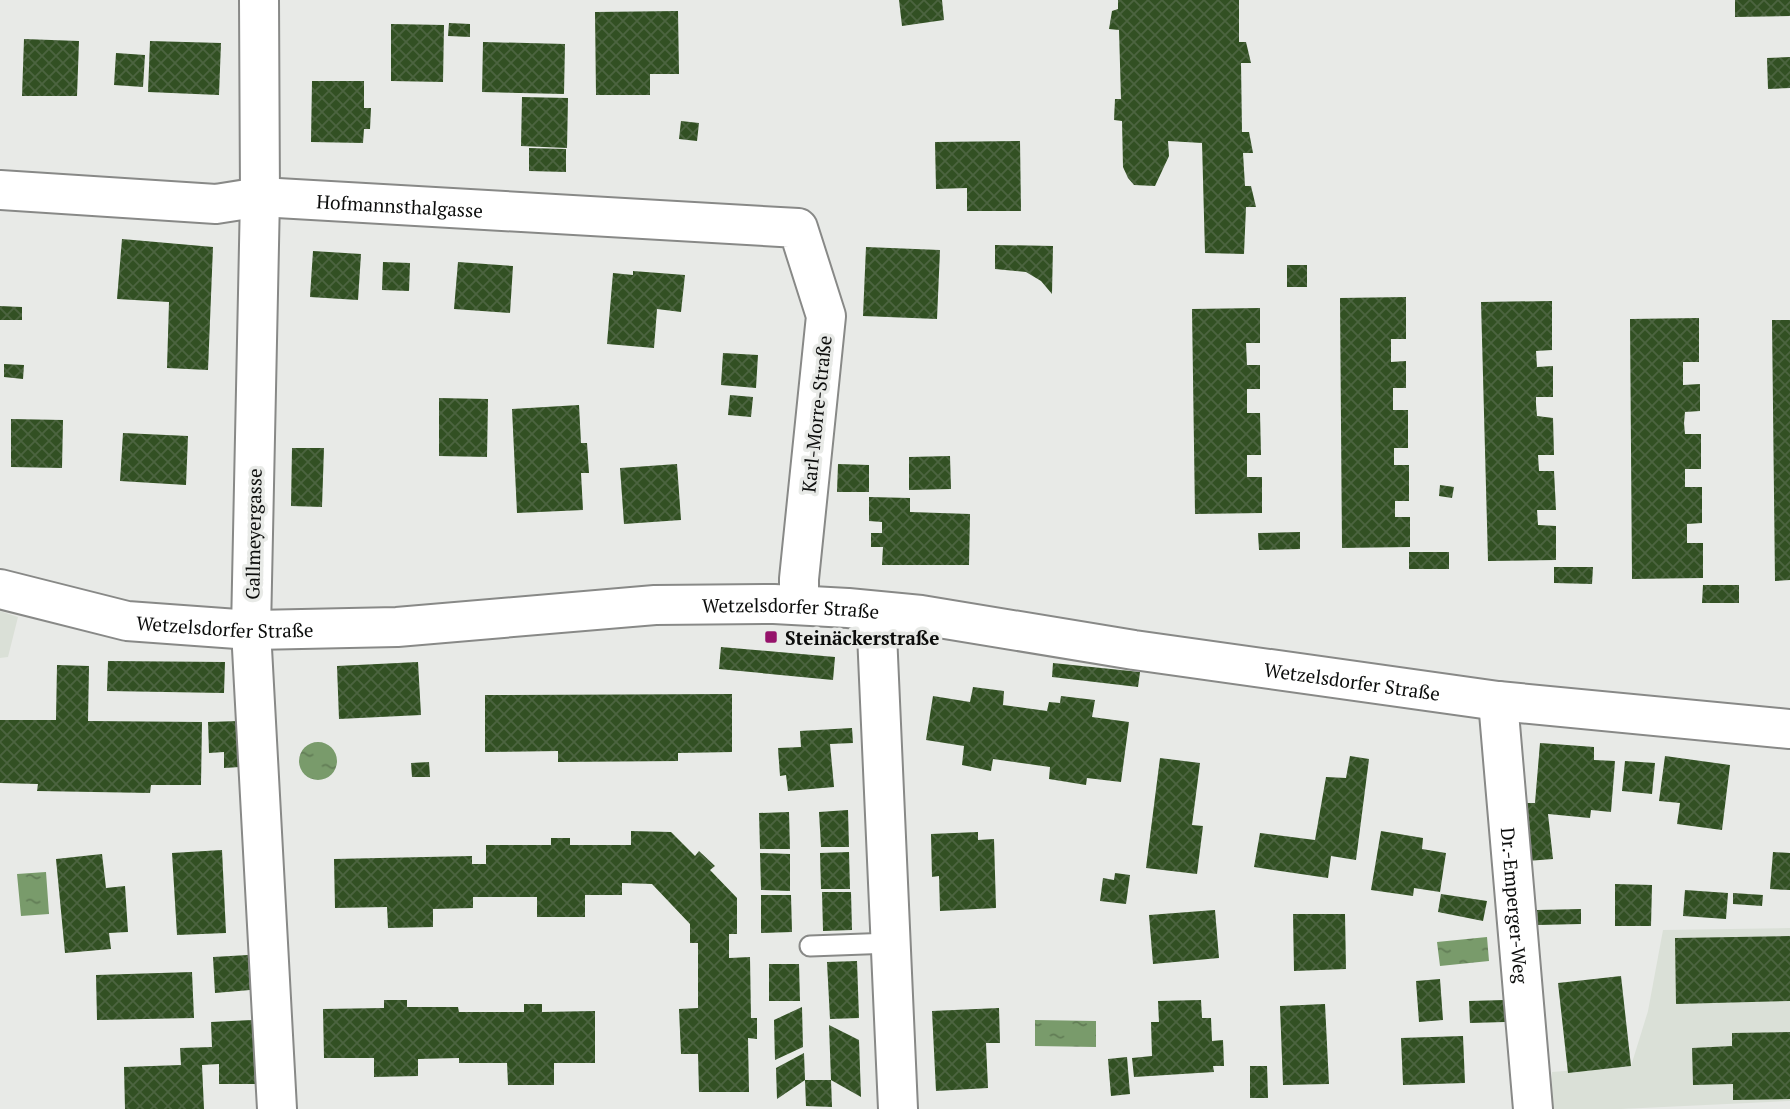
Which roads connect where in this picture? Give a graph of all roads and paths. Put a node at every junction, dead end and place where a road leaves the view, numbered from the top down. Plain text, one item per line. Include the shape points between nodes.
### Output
1 (259, 0) edge
2 (0, 190) edge
3 (260, 197) junction
4 (798, 228) joint
5 (0, 589) edge
6 (799, 604) junction
7 (877, 611) junction
8 (251, 630) junction
9 (1498, 701) junction
10 (1790, 729) edge
11 (892, 943) junction
12 (810, 946) dead end
13 (277, 1109) edge
14 (898, 1109) edge
15 (1533, 1109) edge

1 - 3 street, Gallmeyergasse
2 - 3 street, Hofmannsthalgasse via 216,204
3 - 4 street, Hofmannsthalgasse
3 - 8 street, Gallmeyergasse
4 - 6 street, Karl-Morre-Straße via 826,316
5 - 8 street, Wetzelsdorfer Straße via 127,621
6 - 7 street, Wetzelsdorfer Straße
6 - 8 street, Wetzelsdorfer Straße via 655,605 397,627
7 - 9 street, Wetzelsdorfer Straße
7 - 11 street
8 - 13 street, Gallmeyergasse
9 - 10 street, Wetzelsdorfer Straße
9 - 15 street, Dr.-Emperger-Weg
11 - 12 lane
11 - 14 street

